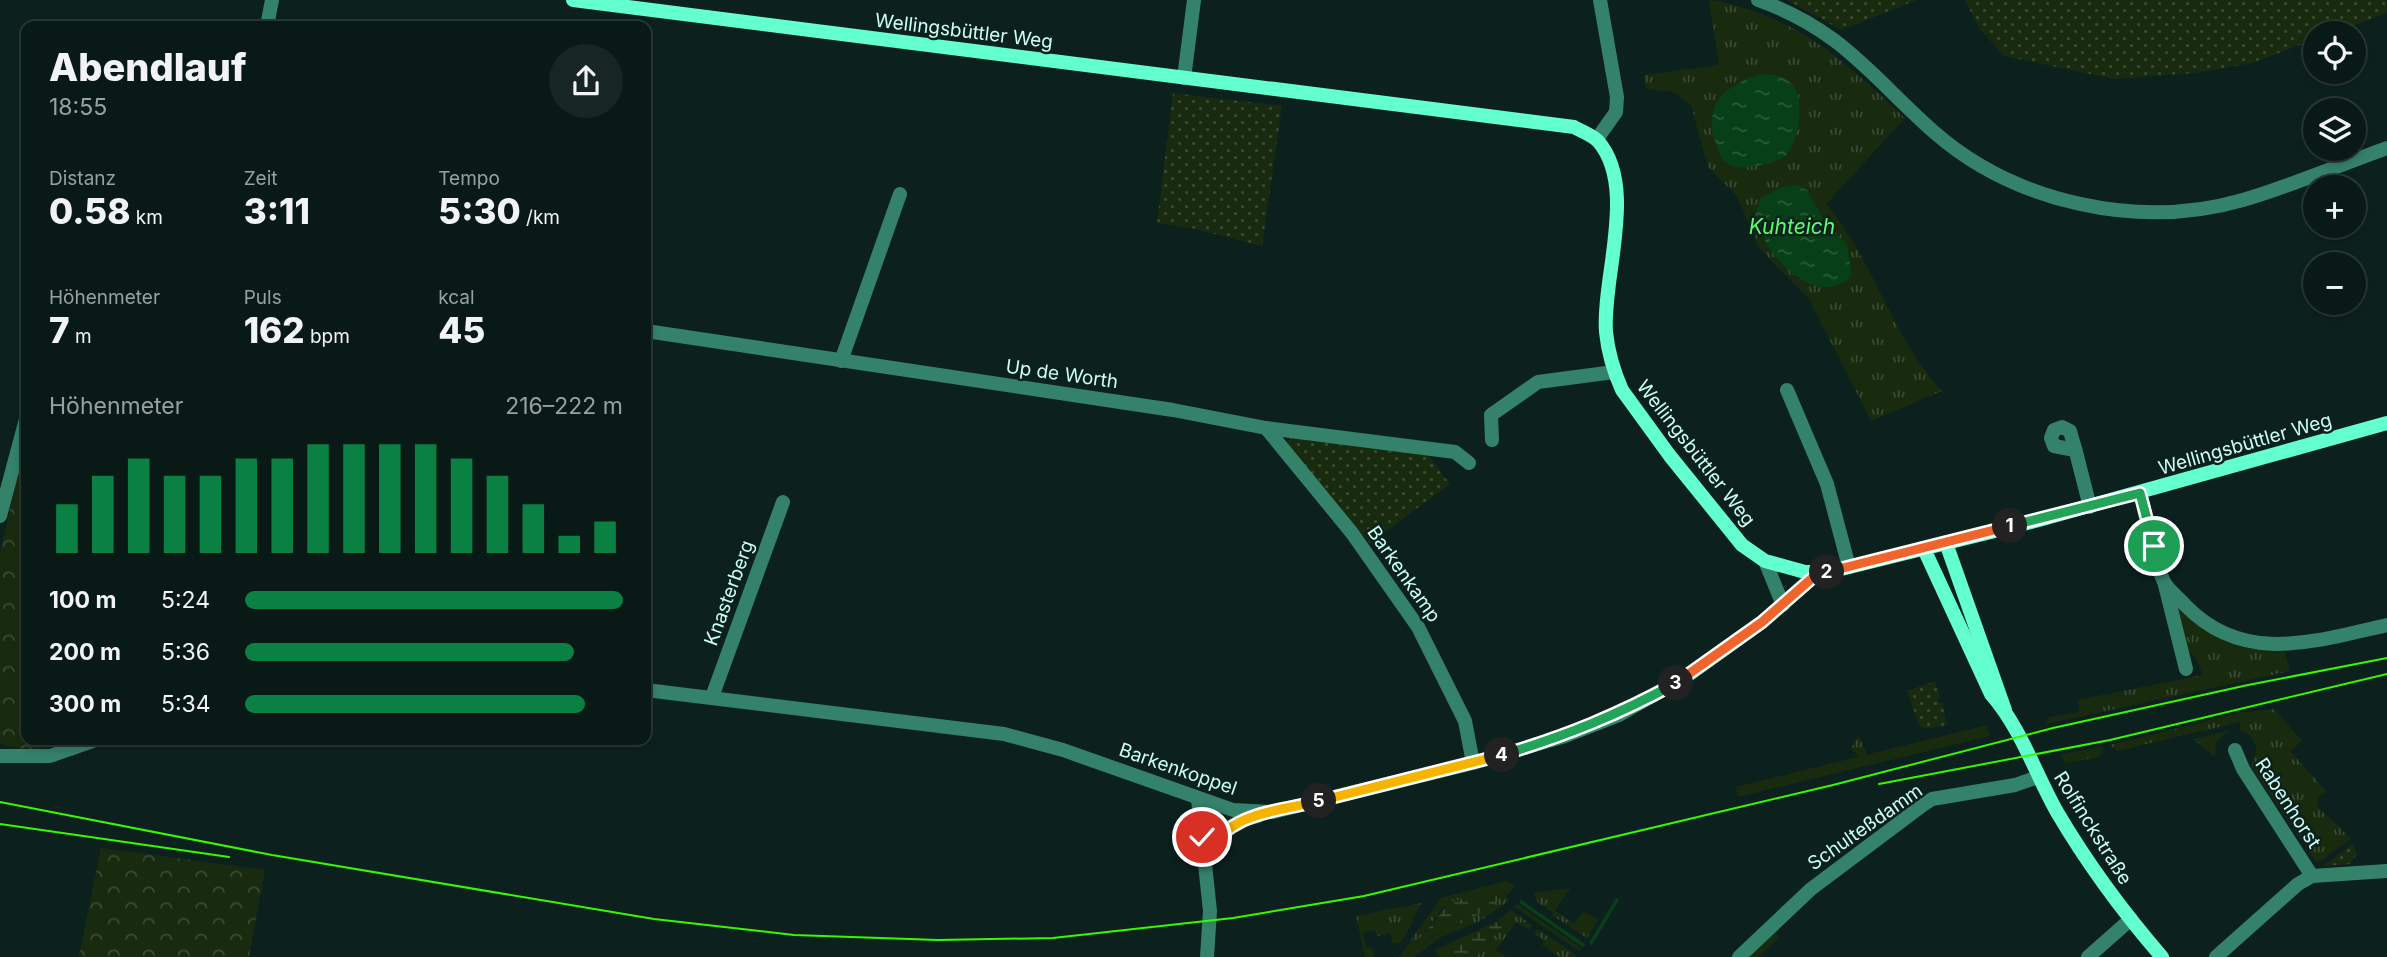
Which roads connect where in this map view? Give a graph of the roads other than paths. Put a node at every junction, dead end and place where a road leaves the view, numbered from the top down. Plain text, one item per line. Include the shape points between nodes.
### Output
1 (272, 0) edge
2 (573, 0) edge
3 (1194, 0) edge
4 (1600, 0) edge
5 (1758, 0) edge
6 (268, 21) edge
7 (1184, 78) junction
8 (1597, 139) junction
9 (2387, 148) edge
10 (900, 194) dead end
11 (651, 332) edge
12 (841, 361) junction
13 (1614, 372) junction
14 (1787, 390) dead end
15 (2387, 423) edge
16 (1266, 428) junction
17 (21, 438) edge
18 (1492, 440) dead end
19 (2075, 450) dead end
20 (1469, 463) dead end
21 (2140, 493) junction
22 (783, 502) dead end
23 (2090, 507) junction
24 (0, 516) edge
25 (1946, 543) junction
26 (1924, 549) junction
27 (1765, 561) junction
28 (1849, 567) junction
29 (1818, 573) junction
30 (2164, 584) junction
31 (1783, 605) junction
32 (2387, 625) edge
33 (2186, 669) dead end
34 (651, 691) edge
35 (712, 697) junction
36 (2006, 711) junction
37 (82, 745) edge
38 (2235, 750) dead end
39 (0, 756) edge
40 (1473, 763) junction
41 (2038, 777) junction
42 (1198, 799) junction
43 (1273, 812) junction
44 (1205, 855) junction
45 (2387, 871) edge
46 (2312, 876) junction
47 (2131, 919) junction
48 (1207, 957) edge
49 (1739, 957) edge
50 (2088, 957) edge
51 (2162, 957) edge
52 (2216, 957) edge

1 - 6 street
2 - 7 main road, Wellingsbüttler Weg
3 - 7 street
4 - 8 street via 1617,97 1616,112
5 - 9 street via 1841,43 1969,158 2009,180 2080,204 2137,211 2242,200
7 - 8 main road, Wellingsbüttler Weg via 1562,125
8 - 13 main road, Wellingsbüttler Weg via 1610,161 1616,187 1606,332
10 - 12 street
11 - 12 street, Up de Worth
12 - 16 street, Up de Worth
13 - 18 street via 1538,382 1491,415
13 - 27 main road, Wellingsbüttler Weg via 1632,406 1716,514 1742,545
14 - 28 street via 1827,484
15 - 21 main road, Wellingsbüttler Weg
16 - 20 street, Up de Worth via 1455,452
16 - 40 street, Barkenkamp via 1352,533 1418,627 1465,721
17 - 24 street
19 - 23 street
21 - 23 main road, Wellingsbüttler Weg
21 - 30 street
22 - 35 street, Knasterberg
23 - 25 main road, Wellingsbüttler Weg
25 - 26 main road, Wellingsbüttler Weg
25 - 36 main road, Rolfinckstraße
26 - 28 main road, Wellingsbüttler Weg
26 - 36 main road, Rolfinckstraße via 1991,694
27 - 29 main road, Wellingsbüttler Weg
27 - 31 street
28 - 29 main road, Wellingsbüttler Weg
29 - 31 street, Barkenkoppel
30 - 32 street via 2203,621 2245,643 2280,646
30 - 33 street
31 - 40 street, Barkenkoppel via 1687,676 1619,715
34 - 35 street, Barkenkoppel
35 - 42 street, Barkenkoppel via 1004,734 1063,750
36 - 41 main road, Rolfinckstraße
37 - 39 street via 50,756
38 - 46 street, Rabenhorst
40 - 43 street, Barkenkoppel
41 - 47 main road, Rolfinckstraße via 2083,854
41 - 49 street, Schulteßdamm via 1932,799 1811,890
42 - 43 street, Barkenkoppel via 1233,810
42 - 44 street
43 - 44 street via 1237,821 1218,835
44 - 48 street via 1210,911
45 - 46 street, Rabenhorst
46 - 52 street, Rabenhorst
47 - 50 street
47 - 51 main road, Rolfinckstraße

